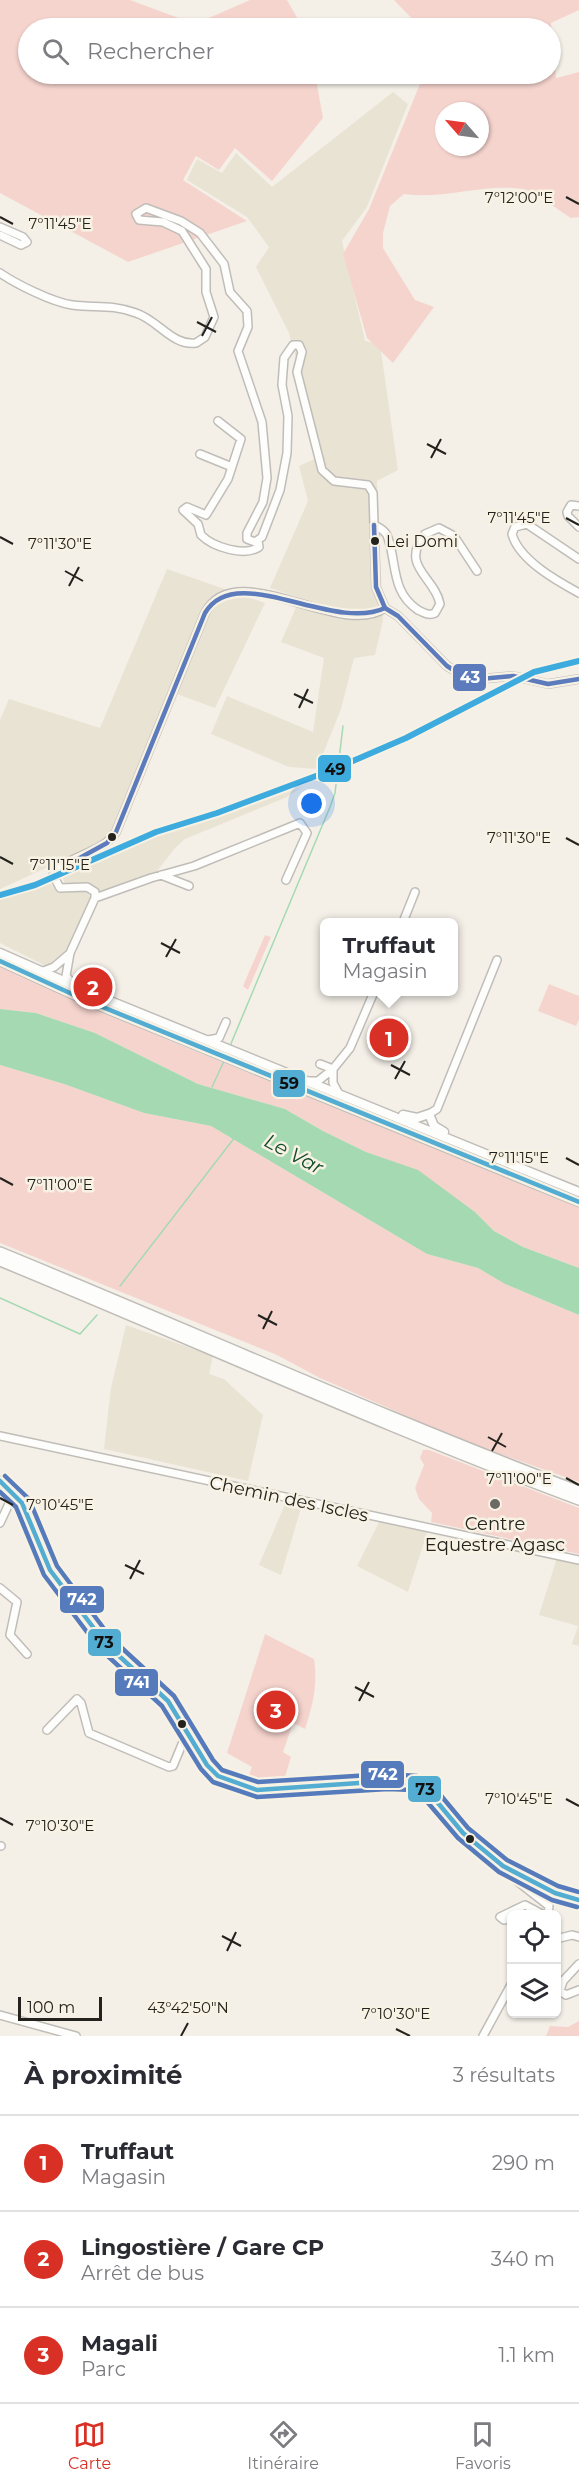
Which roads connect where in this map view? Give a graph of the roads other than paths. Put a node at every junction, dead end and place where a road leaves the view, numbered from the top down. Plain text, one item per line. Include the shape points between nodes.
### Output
1 (0, 227) edge
2 (0, 235) edge
3 (0, 273) edge
4 (218, 421) dead end
5 (200, 454) dead end
6 (232, 467) junction
7 (579, 506) edge
8 (374, 525) junction
9 (579, 527) edge
10 (258, 541) junction
11 (579, 559) edge
12 (477, 571) dead end
13 (579, 593) edge
14 (382, 607) junction
15 (579, 679) edge
16 (161, 875) junction
17 (286, 880) dead end
18 (189, 886) dead end
19 (415, 892) dead end
20 (95, 898) junction
21 (405, 918) edge
22 (0, 953) edge
23 (70, 953) junction
24 (497, 960) dead end
25 (0, 961) edge
26 (41, 972) junction
27 (78, 988) junction
28 (372, 996) edge
29 (226, 1022) dead end
30 (208, 1040) junction
31 (221, 1051) junction
32 (234, 1056) junction
33 (320, 1064) dead end
34 (333, 1069) junction
35 (308, 1081) junction
36 (339, 1094) junction
37 (382, 1112) junction
38 (429, 1114) junction
39 (459, 1142) junction
40 (579, 1192) edge
41 (579, 1202) edge
42 (0, 1252) edge
43 (0, 1261) edge
44 (0, 1436) edge
45 (0, 1481) edge
46 (579, 1491) edge
47 (15, 1493) junction
48 (579, 1500) edge
49 (0, 1523) edge
50 (579, 1560) edge
51 (0, 1588) edge
52 (27, 1654) dead end
53 (47, 1730) dead end
54 (188, 1730) junction
55 (517, 1874) junction
56 (579, 1900) edge
57 (515, 1910) edge
58 (534, 1910) edge
59 (548, 1910) edge
60 (507, 1914) edge
61 (507, 1919) edge
62 (579, 1937) edge
63 (561, 1938) edge
64 (579, 1964) edge
65 (579, 1990) edge
66 (507, 1992) edge
67 (0, 2015) edge
68 (76, 2036) edge
69 (483, 2036) edge

1 - 2 street via 27,242 21,245
3 - 10 street via 72,304 106,305 136,312 179,342 196,344 205,337 214,317 206,292 206,269 182,231 163,222 140,220 136,214 146,208 200,233 224,264 227,287 249,318 237,351 266,435 265,493 247,533 250,542
4 - 6 street via 241,439
5 - 6 street
6 - 10 street via 206,515 187,507 183,510 198,524 201,535 222,548 253,550 259,547
7 - 9 street via 572,505 567,512
8 - 10 street via 370,487 334,481 322,471 297,372 302,349 293,345 283,365 282,392 289,425 283,479 267,528
8 - 12 street via 388,537 400,591 426,614 435,613 440,604 417,563 416,551 424,534 439,528 451,533
8 - 14 street via 376,587
11 - 13 street via 527,524 515,527 514,541 533,562
14 - 15 street via 398,616 447,666 468,677 513,676 548,684
14 - 20 street via 366,615 237,592 222,594 212,601 116,832 107,843 53,875 60,888 89,888 95,892
16 - 17 street via 194,867 300,823 307,833
16 - 18 street
16 - 20 street
19 - 21 street
20 - 23 street
22 - 26 main road
23 - 26 street
23 - 27 street via 66,976
24 - 38 street via 437,1109
25 - 31 main road via 73,994
26 - 27 main road
27 - 30 main road
28 - 34 street via 350,1048
29 - 30 street via 219,1038
30 - 31 main road
31 - 32 main road
32 - 35 main road
32 - 41 main road
33 - 34 street
34 - 35 street via 318,1081
34 - 36 street via 333,1083
35 - 36 main road
36 - 37 main road
37 - 38 main road via 417,1118
37 - 39 main road
38 - 39 main road via 434,1126
39 - 40 main road
42 - 46 highway via 406,1425
43 - 48 highway via 366,1417
44 - 50 street, Chemin des Iscles
45 - 47 main road
47 - 49 street
47 - 54 main road via 50,1570 105,1643 162,1694
51 - 52 street via 17,1602 10,1635
53 - 54 street via 77,1699 89,1733 169,1767 173,1766
54 - 55 main road via 211,1770 244,1787 268,1790 388,1781 414,1783 428,1791 485,1853
55 - 56 main road
55 - 59 street via 517,1881 549,1906
57 - 58 street via 525,1905
60 - 61 street via 500,1917
62 - 63 street
64 - 65 street via 563,1981 560,1991 566,1995
66 - 69 street
67 - 68 street

